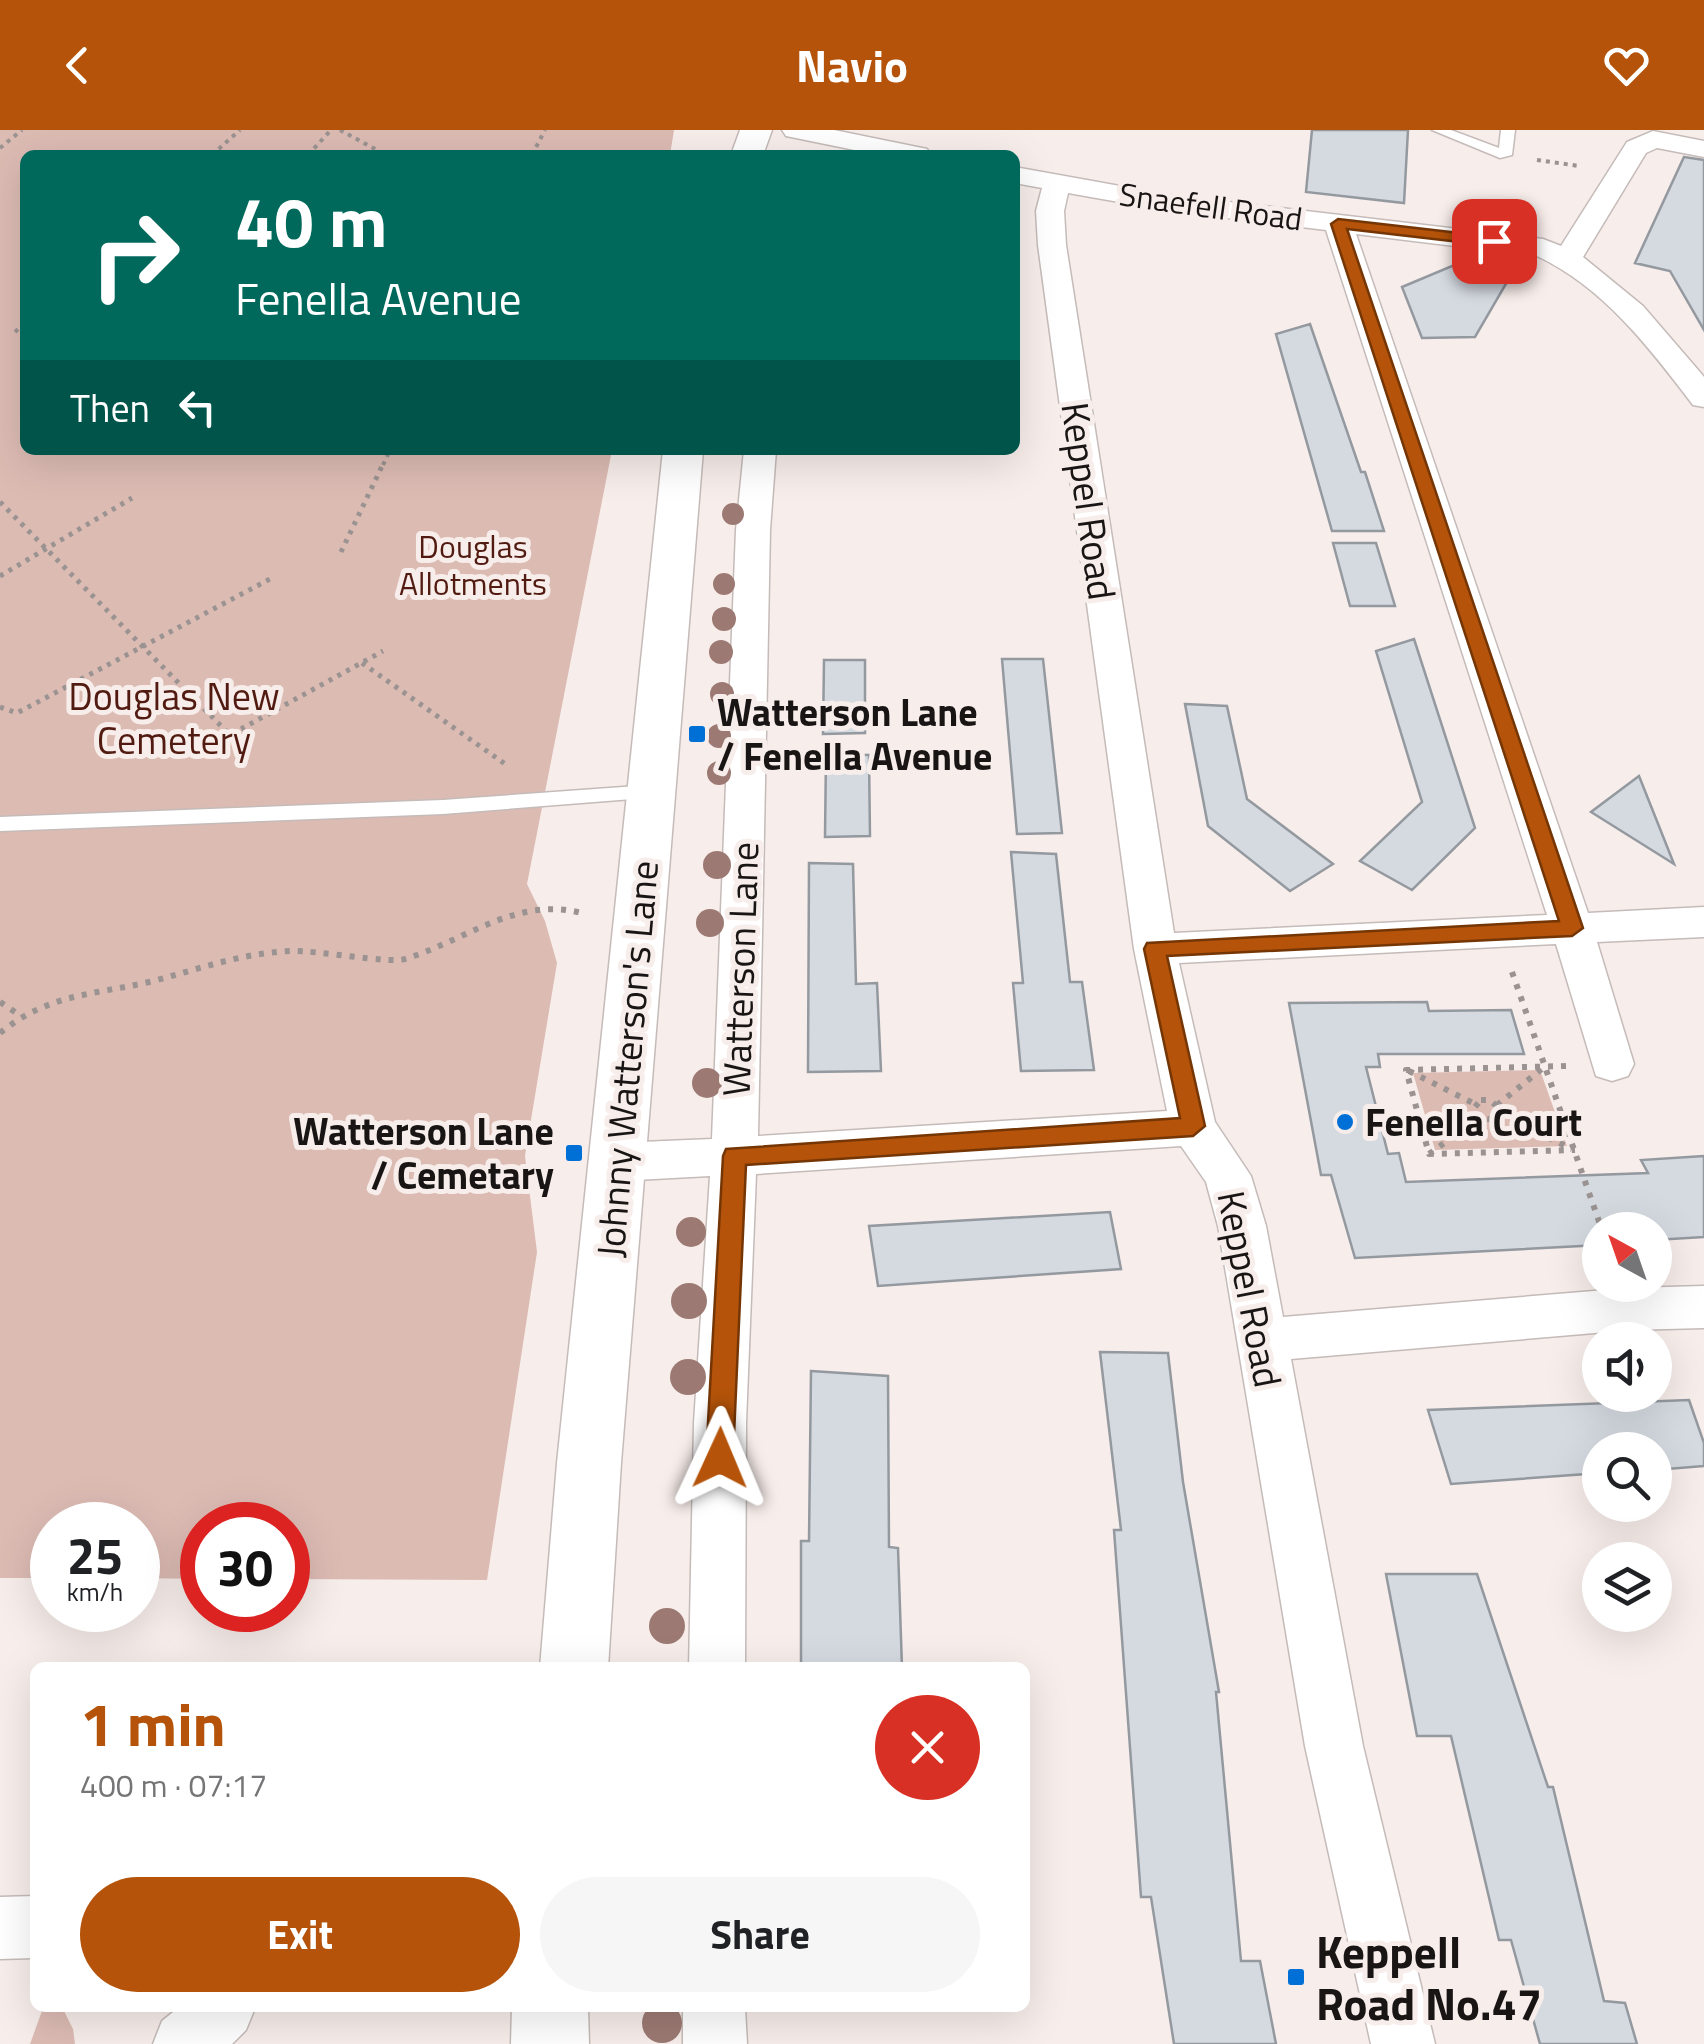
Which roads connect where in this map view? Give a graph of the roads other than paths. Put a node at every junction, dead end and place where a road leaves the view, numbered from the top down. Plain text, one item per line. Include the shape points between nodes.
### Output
1 (1439, 130) edge
2 (1508, 130) edge
3 (1645, 134) edge
4 (806, 140) edge
5 (1704, 149) edge
6 (881, 150) edge
7 (1020, 176) edge
8 (1057, 184) junction
9 (1338, 224) junction
10 (1565, 256) junction
11 (1704, 398) edge
12 (683, 455) edge
13 (760, 455) edge
14 (651, 792) junction
15 (0, 824) edge
16 (1704, 922) edge
17 (1572, 928) junction
18 (1155, 949) junction
19 (1612, 1064) road end
20 (1193, 1126) junction
21 (734, 1156) junction
22 (617, 1162) junction
23 (1704, 1308) edge
24 (1263, 1340) junction
25 (575, 1662) edge
26 (717, 1662) edge
27 (30, 1927) edge
28 (0, 1928) edge
29 (220, 2012) edge
30 (550, 2012) edge
31 (714, 2012) edge
32 (185, 2044) edge
33 (550, 2044) edge
34 (715, 2044) edge
35 (1403, 2044) edge

1 - 2 lane via 1505,155
3 - 5 street
3 - 10 street
4 - 6 street
7 - 8 street, Snaefell Road
8 - 9 street, Snaefell Road
8 - 18 street, Keppel Road via 1052,245
9 - 10 street, Snaefell Road via 1522,244
9 - 17 street
10 - 11 street, Snaefell Road via 1638,320
12 - 14 highway, Johnny Watterson's Lane
13 - 21 street, Watterson Lane
14 - 15 lane
14 - 22 highway, Johnny Watterson's Lane
16 - 17 street
17 - 18 street
17 - 19 street
18 - 20 street, Keppel Road
20 - 21 street
20 - 24 street, Keppel Road via 1228,1176
21 - 22 street
21 - 26 street, Watterson Lane via 720,1423
22 - 25 highway, Johnny Watterson's Lane
23 - 24 street
24 - 35 street, Keppel Road via 1334,1746
27 - 28 street
29 - 32 street
30 - 33 highway
31 - 34 street

